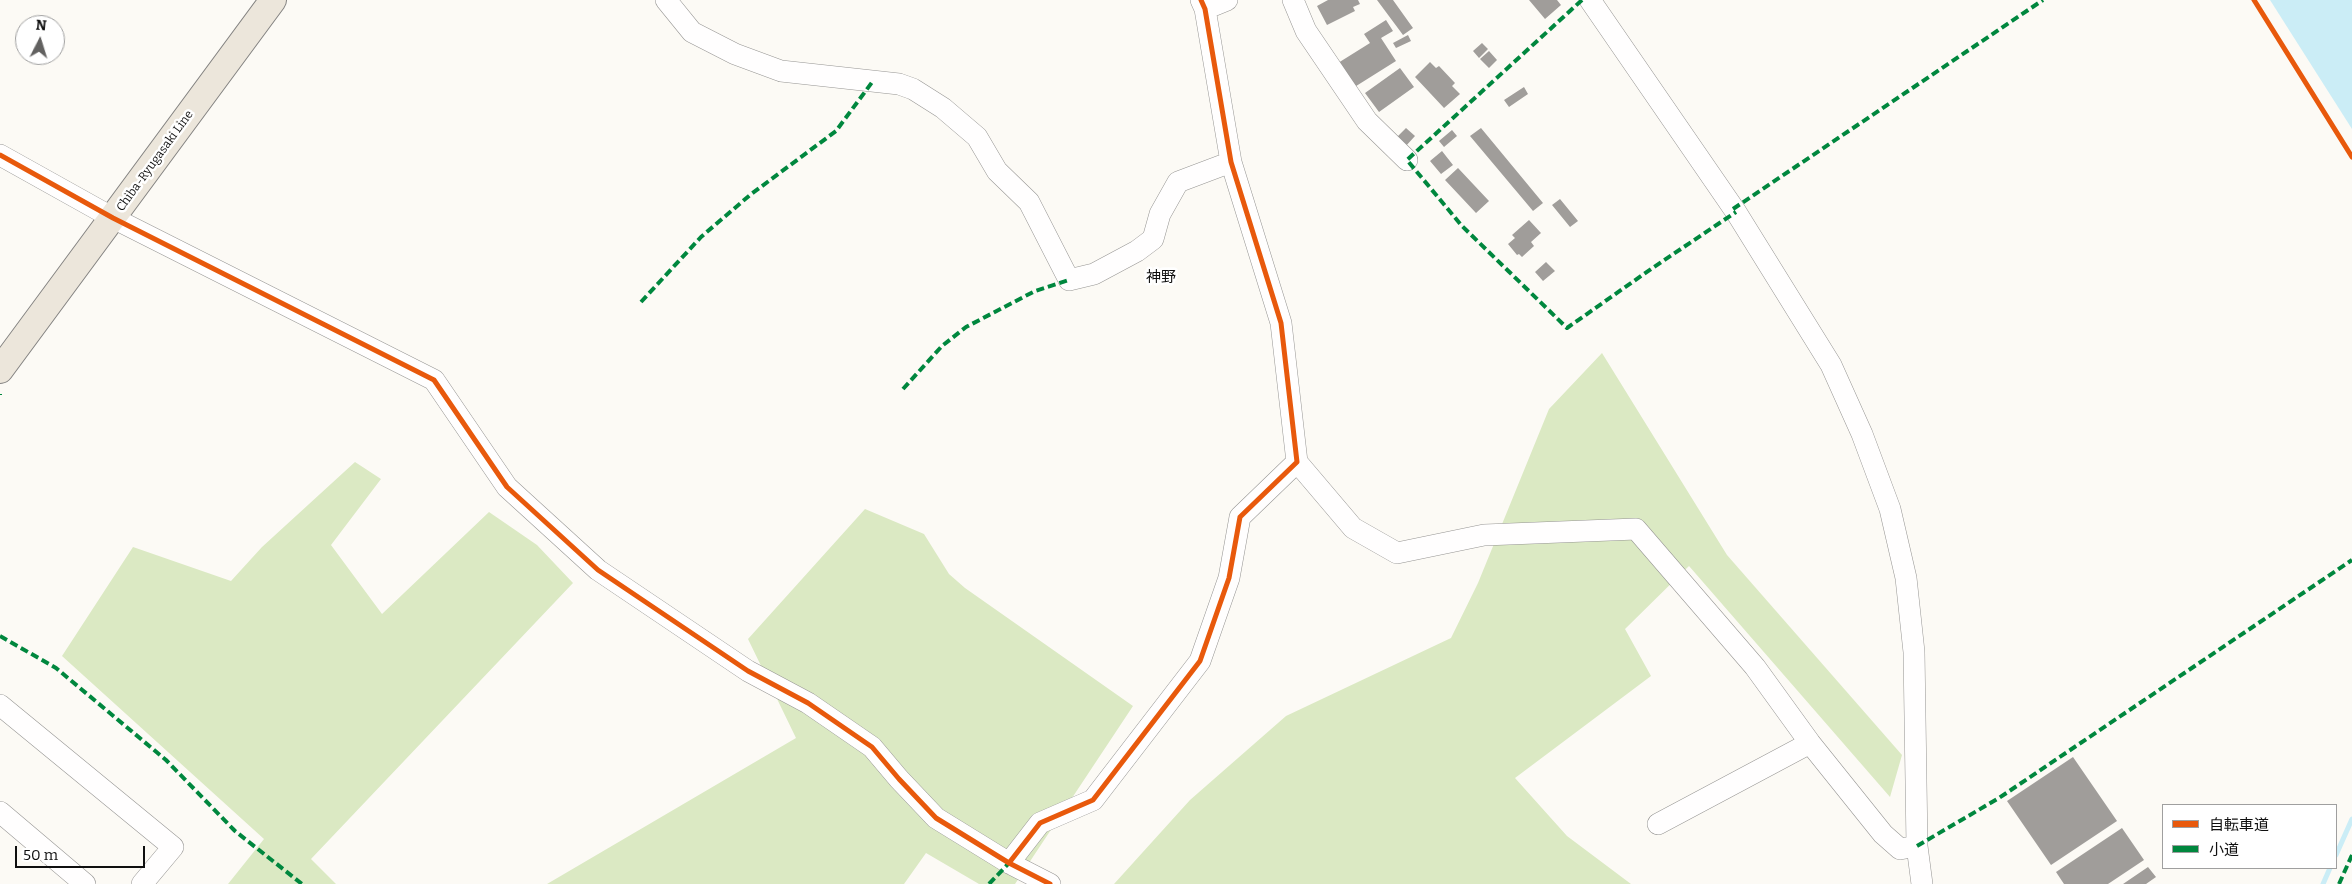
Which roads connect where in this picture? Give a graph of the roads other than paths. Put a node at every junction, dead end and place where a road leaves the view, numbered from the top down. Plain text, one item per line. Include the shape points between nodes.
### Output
1 (273, 0) edge
2 (666, 0) edge
3 (1227, 0) edge
4 (1293, 0) edge
5 (1590, 0) edge
6 (1203, 4) edge
7 (0, 155) edge
8 (1407, 160) dead end
9 (1231, 162) junction
10 (113, 218) junction
11 (0, 370) edge
12 (1297, 462) junction
13 (0, 705) edge
14 (1810, 743) junction
15 (0, 812) edge
16 (1658, 824) dead end
17 (1917, 846) junction
18 (1010, 862) junction
19 (85, 884) edge
20 (142, 884) edge
21 (1050, 884) edge
22 (1922, 884) edge

1 - 10 main road, Chiba-Ryugasaki Line
2 - 9 street via 692,32 735,54 781,71 899,84 943,108 977,136 997,171 1029,202 1069,280 1094,274 1137,251 1153,239 1160,214 1178,182
3 - 6 street
4 - 8 street via 1306,31 1367,121
5 - 17 street via 1736,212 1784,288 1831,365 1862,434 1890,508 1906,578 1914,652
6 - 9 street
7 - 10 street
9 - 12 street via 1281,323
10 - 11 main road, Chiba-Ryugasaki Line
10 - 18 street via 434,380 507,487 598,570 748,671 808,703 872,746 936,818
12 - 14 street via 1353,528 1397,553 1484,535 1636,529 1755,667
12 - 18 street via 1240,517 1229,578 1200,661 1092,800 1040,823
13 - 20 street via 173,847
14 - 16 street
14 - 17 street via 1883,834 1900,849
15 - 19 street
17 - 22 street
18 - 21 street

